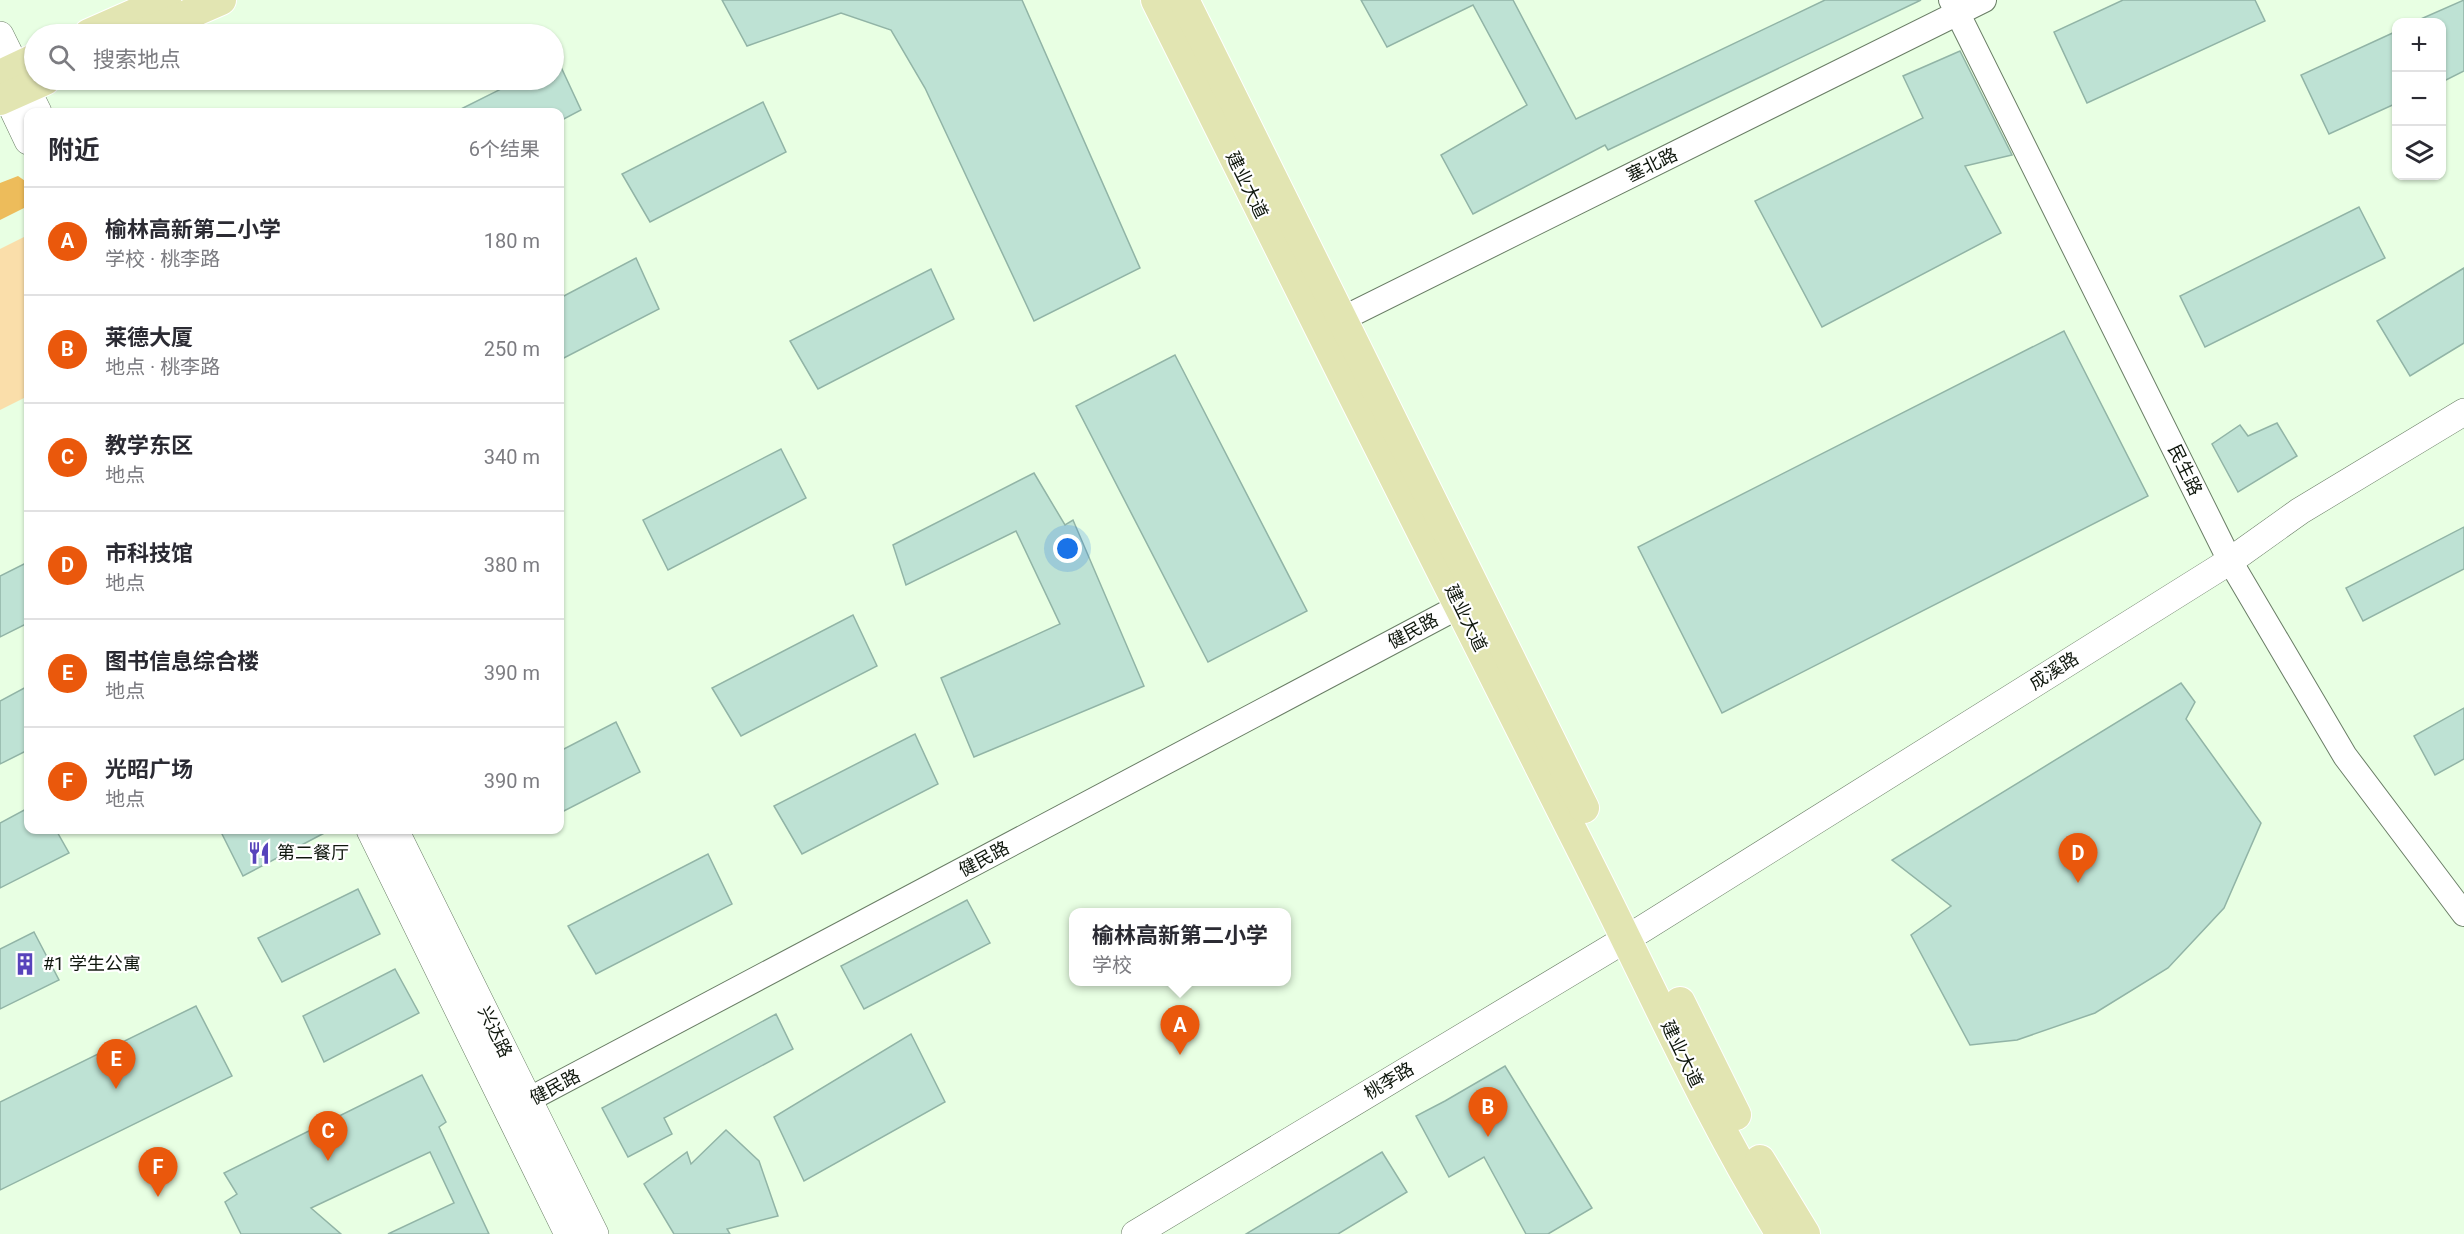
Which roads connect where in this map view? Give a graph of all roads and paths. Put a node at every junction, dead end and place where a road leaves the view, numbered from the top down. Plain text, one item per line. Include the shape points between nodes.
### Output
1 (166, 0) edge
2 (221, 0) edge
3 (1156, 0) edge
4 (1184, 0) edge
5 (1984, 0) edge
6 (1954, 7) edge
7 (112, 24) edge
8 (165, 24) edge
9 (0, 35) edge
10 (19, 84) edge
11 (24, 116) edge
12 (1330, 325) junction
13 (2464, 412) edge
14 (2230, 561) junction
15 (1460, 606) junction
16 (372, 834) edge
17 (397, 834) edge
18 (2464, 915) edge
19 (1635, 933) junction
20 (519, 1106) junction
21 (1146, 1231) edge
22 (568, 1234) edge
23 (595, 1234) edge
24 (1781, 1234) edge
25 (1805, 1234) edge

1 - 7 main road
2 - 8 main road
3 - 12 main road, 建业大道
4 - 12 main road, 建业大道
5 - 6 street, 塞北路
6 - 12 street, 塞北路
6 - 14 street, 民生路
9 - 10 main road
10 - 11 main road
12 - 15 main road, 建业大道
12 - 19 main road, 建业大道
13 - 14 main road, 成溪路 via 2300,511
14 - 18 street, 民生路 via 2345,756
14 - 19 main road, 成溪路
15 - 19 main road, 建业大道
15 - 20 street, 健民路
16 - 20 main road, 兴达路
17 - 20 main road, 兴达路
19 - 21 main road, 桃李路
19 - 24 main road, 建业大道 via 1681,1054 1741,1170
19 - 25 main road, 建业大道
20 - 22 main road, 兴达路
20 - 23 main road, 兴达路

